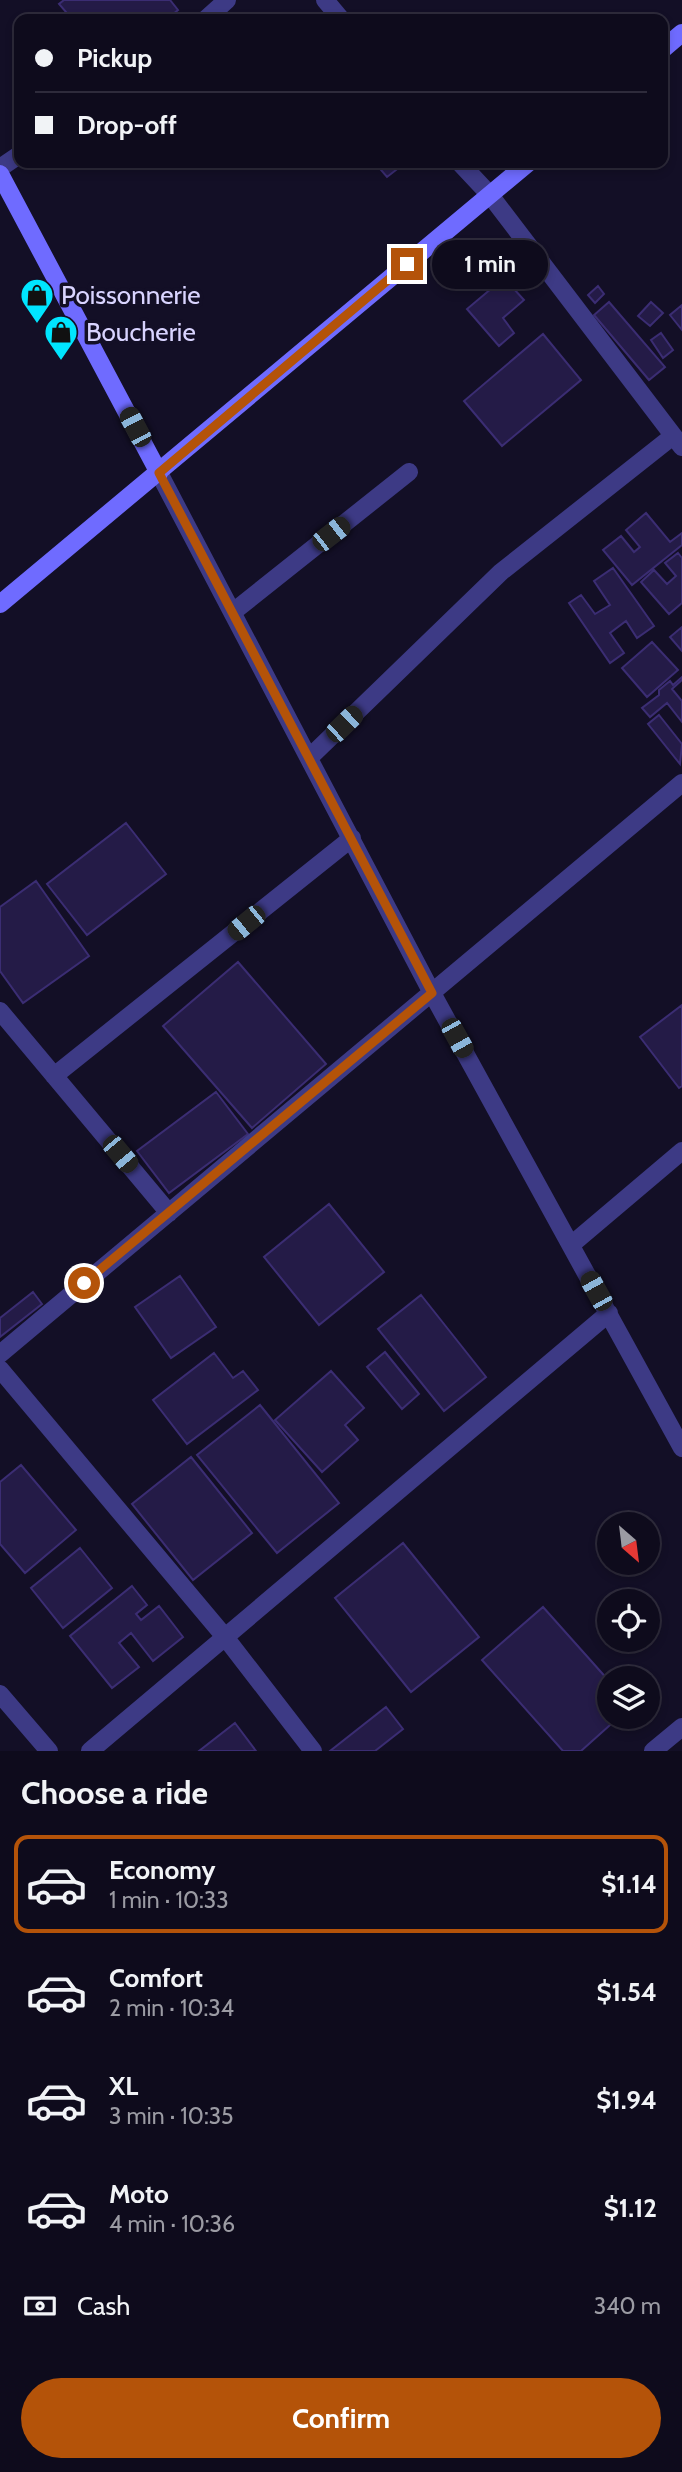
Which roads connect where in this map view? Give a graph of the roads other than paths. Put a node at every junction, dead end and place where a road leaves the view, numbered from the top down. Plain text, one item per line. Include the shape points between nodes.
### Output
1 (227, 0) edge
2 (326, 0) edge
3 (212, 14) edge
4 (337, 14) edge
5 (682, 33) edge
6 (668, 44) edge
7 (465, 168) edge
8 (522, 168) edge
9 (0, 174) edge
10 (490, 195) junction
11 (678, 442) edge
12 (409, 472) dead end
13 (159, 473) junction
14 (0, 604) edge
15 (233, 612) junction
16 (309, 758) junction
17 (682, 783) edge
18 (352, 838) junction
19 (432, 993) junction
20 (0, 1011) edge
21 (54, 1076) junction
22 (682, 1151) edge
23 (169, 1213) junction
24 (571, 1245) junction
25 (609, 1313) junction
26 (0, 1354) edge
27 (0, 1369) edge
28 (682, 1448) edge
29 (225, 1637) junction
30 (0, 1694) edge
31 (682, 1727) edge
32 (49, 1751) edge
33 (90, 1751) edge
34 (313, 1751) edge
35 (653, 1751) edge

1 - 3 street
2 - 4 street
5 - 6 street
7 - 10 street
8 - 10 street
9 - 13 street
10 - 11 street
10 - 13 street
11 - 16 street via 501,572
12 - 15 street
13 - 14 street
13 - 15 street
15 - 16 street
16 - 18 street
17 - 19 street
18 - 19 street
18 - 21 street
19 - 23 street
19 - 24 street
20 - 21 street
21 - 23 street
22 - 24 street
23 - 26 street
24 - 25 street
25 - 28 street
25 - 29 street
27 - 29 street
29 - 33 street
29 - 34 street
30 - 32 street
31 - 35 street

